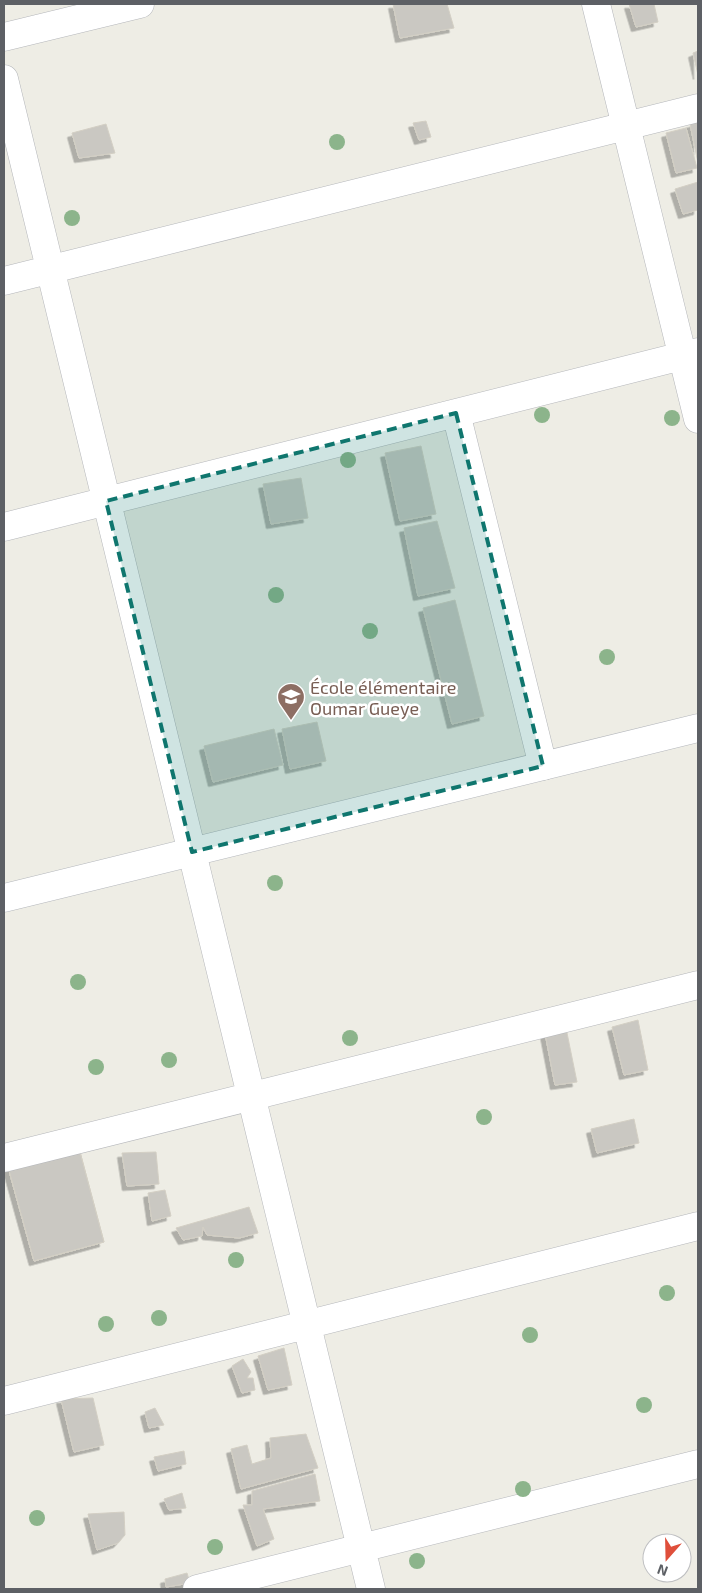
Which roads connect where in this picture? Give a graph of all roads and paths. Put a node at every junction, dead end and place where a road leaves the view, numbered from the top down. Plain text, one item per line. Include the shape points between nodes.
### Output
1 (140, 4) edge
2 (596, 4) edge
3 (4, 37) edge
4 (4, 79) edge
5 (698, 108) edge
6 (626, 126) junction
7 (50, 269) junction
8 (4, 281) edge
9 (691, 354) edge
10 (456, 413) junction
11 (698, 419) edge
12 (106, 501) junction
13 (4, 527) edge
14 (698, 728) edge
15 (543, 766) junction
16 (192, 852) junction
17 (4, 898) edge
18 (698, 985) edge
19 (251, 1096) junction
20 (4, 1158) edge
21 (698, 1226) edge
22 (306, 1325) junction
23 (4, 1401) edge
24 (698, 1464) edge
25 (361, 1548) junction
26 (197, 1589) edge
27 (371, 1589) edge

1 - 3 street
2 - 6 street
4 - 7 street
5 - 6 street
6 - 7 street
6 - 9 street
7 - 8 street
7 - 12 street
9 - 10 street
9 - 11 street
10 - 12 street
10 - 15 street
12 - 13 street
12 - 16 street
14 - 15 street
15 - 16 street
16 - 17 street
16 - 19 street
18 - 19 street
19 - 20 street
19 - 22 street
21 - 22 street
22 - 23 street
22 - 25 street
24 - 25 street
25 - 26 street
25 - 27 street

